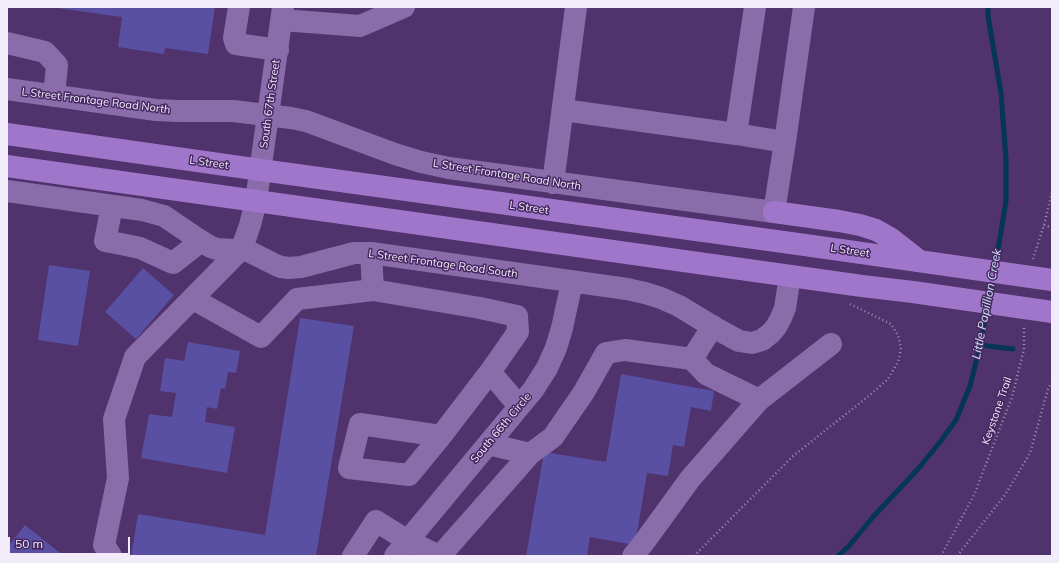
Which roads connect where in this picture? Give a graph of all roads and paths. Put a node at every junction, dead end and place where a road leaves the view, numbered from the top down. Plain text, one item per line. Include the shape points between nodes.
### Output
1 (239, 7) edge
2 (404, 7) edge
3 (576, 7) edge
4 (755, 7) edge
5 (804, 7) edge
6 (283, 14) edge
7 (7, 43) edge
8 (269, 49) junction
9 (7, 89) edge
10 (54, 96) junction
11 (563, 110) junction
12 (269, 115) junction
13 (7, 134) edge
14 (736, 134) junction
15 (785, 142) junction
16 (7, 166) edge
17 (261, 170) junction
18 (553, 183) junction
19 (7, 191) edge
20 (1052, 192) edge
21 (256, 200) junction
22 (112, 206) junction
23 (774, 212) junction
24 (1044, 225) junction
25 (1052, 228) edge
26 (201, 241) junction
27 (242, 248) junction
28 (371, 254) junction
29 (919, 261) junction
30 (1032, 264) dead end
31 (790, 276) junction
32 (1052, 280) edge
33 (828, 281) junction
34 (572, 282) junction
35 (373, 290) junction
36 (193, 299) junction
37 (1052, 312) edge
38 (1025, 320) dead end
39 (713, 326) junction
40 (831, 344) dead end
41 (692, 359) junction
42 (490, 372) junction
43 (1052, 382) edge
44 (759, 400) junction
45 (519, 406) junction
46 (440, 436) dead end
47 (488, 444) junction
48 (530, 454) junction
49 (402, 548) edge
50 (110, 556) edge
51 (353, 556) edge
52 (440, 556) edge
53 (633, 556) edge
54 (694, 556) edge
55 (941, 556) edge
56 (957, 556) edge

1 - 8 street via 234,38 236,44
2 - 6 street via 360,26
3 - 11 street
4 - 14 street
5 - 15 street
6 - 8 street, South 67th Street
7 - 10 street via 45,52 57,65
8 - 12 street, South 67th Street
9 - 10 street, L Street Frontage Road North
10 - 12 street, L Street Frontage Road North via 156,110 233,111
11 - 14 street
11 - 18 street
12 - 17 street, South 67th Street
12 - 18 street, L Street Frontage Road North via 306,121 421,162
13 - 17 main road, L Street
14 - 15 street
15 - 23 street
16 - 21 main road
17 - 21 street, South 67th Street
17 - 29 main road, L Street
18 - 23 street, L Street Frontage Road North
19 - 22 street
20 - 24 path
21 - 27 street, South 67th Street
21 - 31 main road
22 - 26 street via 164,216
22 - 26 street via 105,241 140,248 172,263
23 - 29 main road via 839,221 876,230
24 - 25 path
24 - 30 path
26 - 27 street via 217,249
27 - 28 street, L Street Frontage Road South via 276,265 289,268 354,254
27 - 36 street
28 - 34 street, L Street Frontage Road South
28 - 35 street
29 - 32 main road, L Street
31 - 33 main road
31 - 39 street, L Street Frontage Road South via 782,318 762,340 752,343 740,341
33 - 37 main road
33 - 54 path via 837,294 851,305 891,324 902,348 898,362 888,379 793,456
34 - 39 street, L Street Frontage Road South via 656,296
34 - 45 street, South 66th Circle via 562,328 548,368
35 - 36 street via 297,299 261,337
35 - 42 street via 517,316 518,332
36 - 50 street via 135,357 114,418 118,478 104,544
38 - 55 path, Keystone Trail via 1024,349 1012,397 974,495
39 - 41 street
40 - 44 street
41 - 44 street via 706,374
41 - 48 street via 625,350 606,353 584,392 553,437
42 - 45 street
42 - 46 street
43 - 56 path via 1030,453 1005,495
44 - 53 street via 690,480
45 - 47 street, South 66th Circle
47 - 48 street
47 - 49 street, South 66th Circle
48 - 52 street
49 - 51 street via 376,521
49 - 52 street

